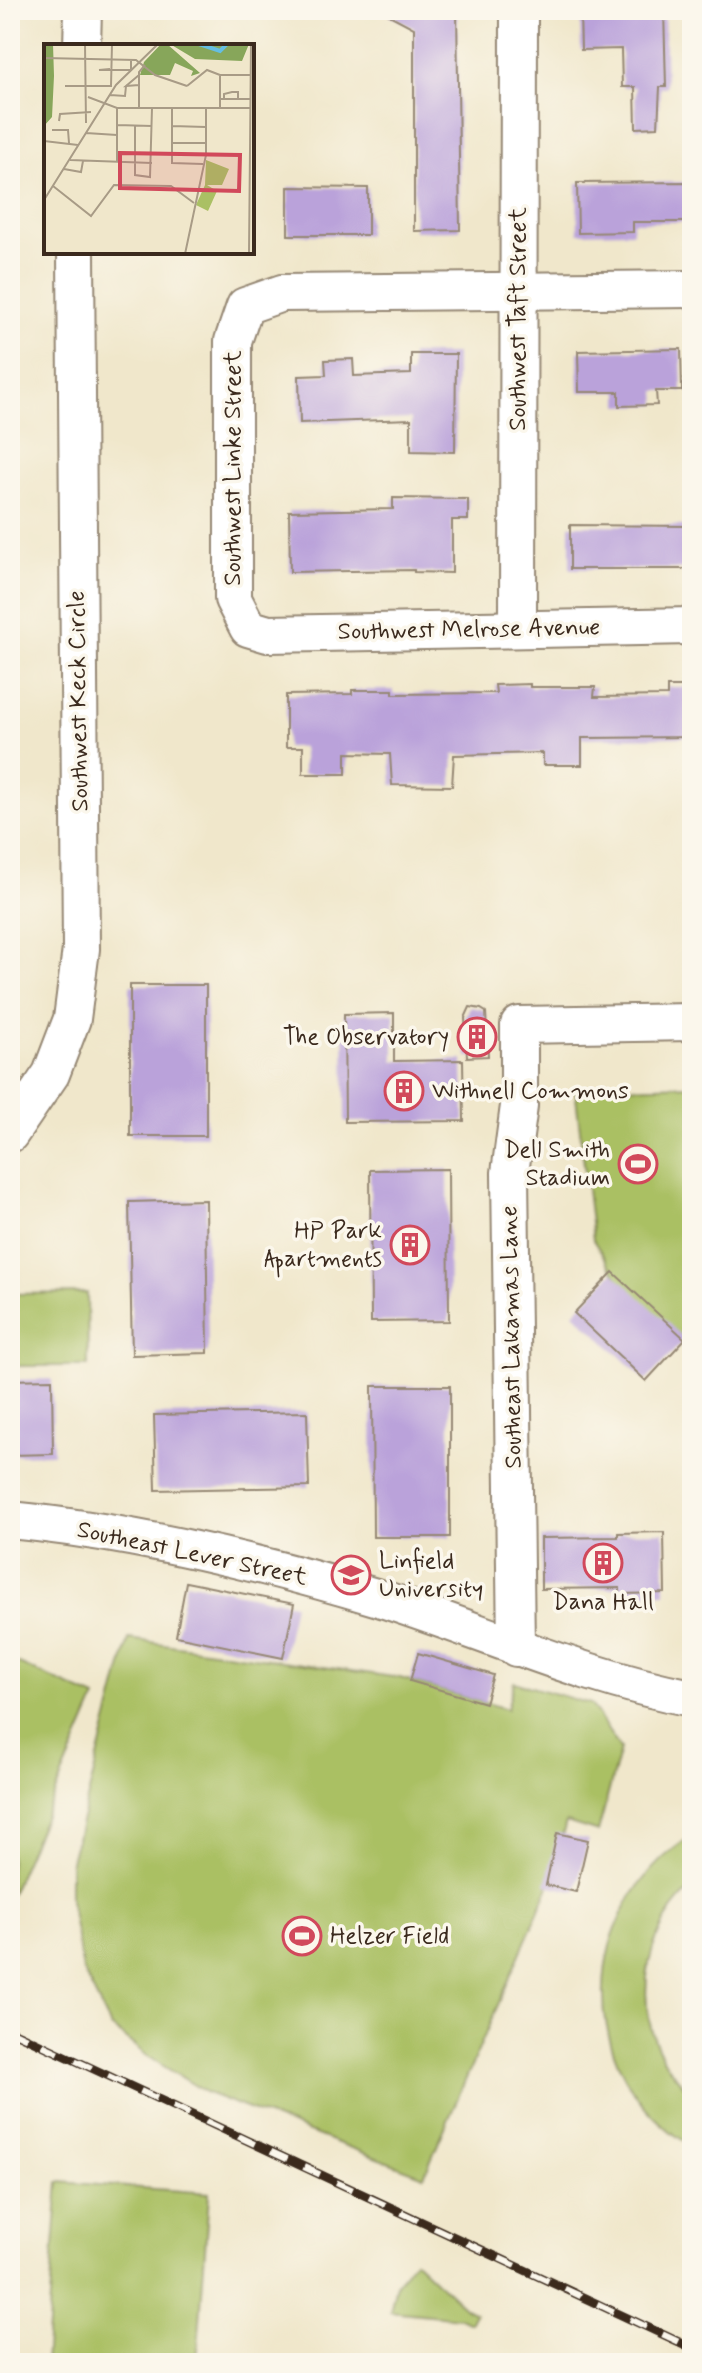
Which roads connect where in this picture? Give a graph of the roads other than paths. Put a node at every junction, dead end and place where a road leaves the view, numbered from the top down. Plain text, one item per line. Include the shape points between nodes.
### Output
1 (83, 10) edge
2 (519, 10) edge
3 (82, 44) edge
4 (76, 254) edge
5 (692, 289) edge
6 (518, 291) junction
7 (692, 626) edge
8 (248, 628) joint
9 (518, 628) junction
10 (692, 1022) edge
11 (10, 1134) edge
12 (10, 1520) edge
13 (516, 1648) junction
14 (692, 1698) edge

1 - 3 street
2 - 6 street, Southwest Taft Street
4 - 11 street, Southwest Keck Circle via 81,949 72,1019 51,1074
5 - 6 street
6 - 8 street, Southwest Linke Street via 282,293 245,306 233,341 233,599
6 - 9 street, Southwest Taft Street
7 - 9 street, Southwest Melrose Avenue
8 - 9 street, Southwest Melrose Avenue via 268,634
10 - 13 street, Southeast Lakamas Lane via 519,1025 519,1106 510,1173
12 - 13 street, Southeast Lever Street via 97,1530 239,1560 380,1599
13 - 14 street, Southeast Lever Street

